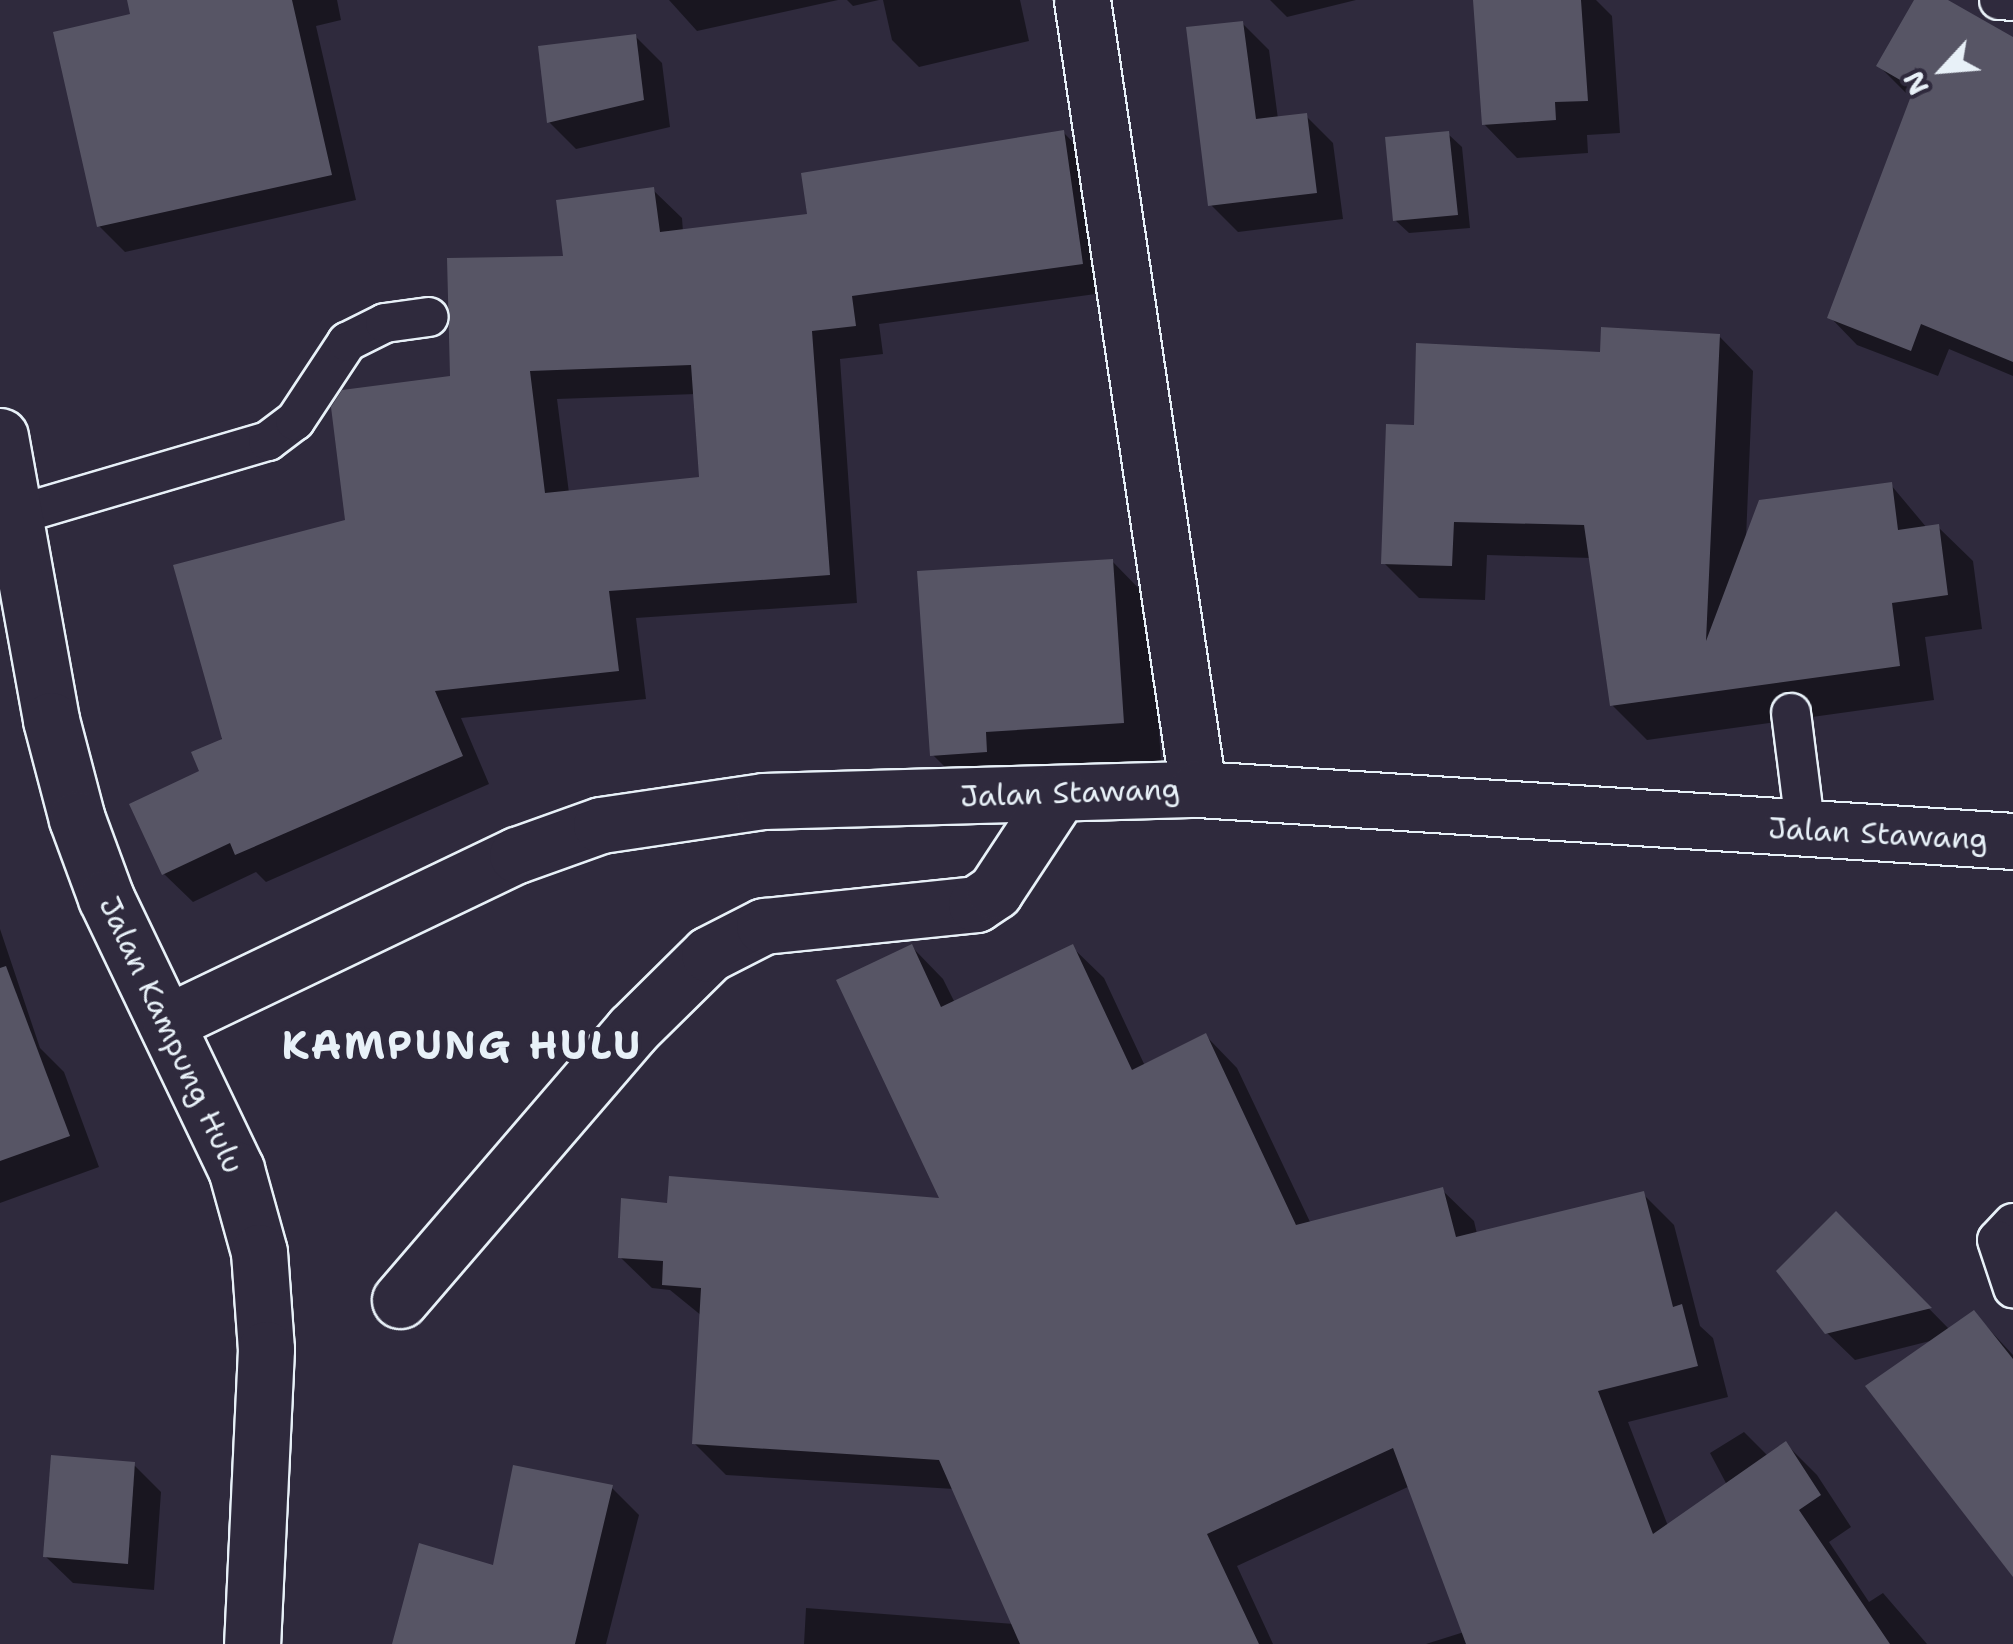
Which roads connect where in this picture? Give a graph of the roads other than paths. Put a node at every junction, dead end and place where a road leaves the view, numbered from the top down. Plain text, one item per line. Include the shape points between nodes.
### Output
1 (1082, 0) edge
2 (1999, 0) edge
3 (2013, 1) edge
4 (429, 317) dead end
5 (0, 436) edge
6 (14, 516) junction
7 (1790, 713) dead end
8 (1198, 789) junction
9 (1058, 794) junction
10 (1806, 832) junction
11 (2013, 842) edge
12 (170, 1022) junction
13 (2013, 1223) edge
14 (2013, 1288) edge
15 (400, 1300) dead end
16 (252, 1644) edge

1 - 8 street
2 - 3 lane
4 - 6 lane via 386,323 347,342 295,421 268,441
5 - 6 street, Jalan Kampung Hulu
6 - 12 street, Jalan Kampung Hulu via 51,720 77,819 106,898
7 - 10 lane
8 - 9 street, Jalan Stawang
8 - 10 street, Jalan Stawang
9 - 12 street, Jalan Stawang via 764,801 601,826 517,855
9 - 15 street via 995,891 976,904 764,926 709,954 632,1030
10 - 11 street, Jalan Stawang
12 - 16 street, Jalan Kampung Hulu via 236,1169 258,1252 266,1348
13 - 14 lane via 1997,1240

